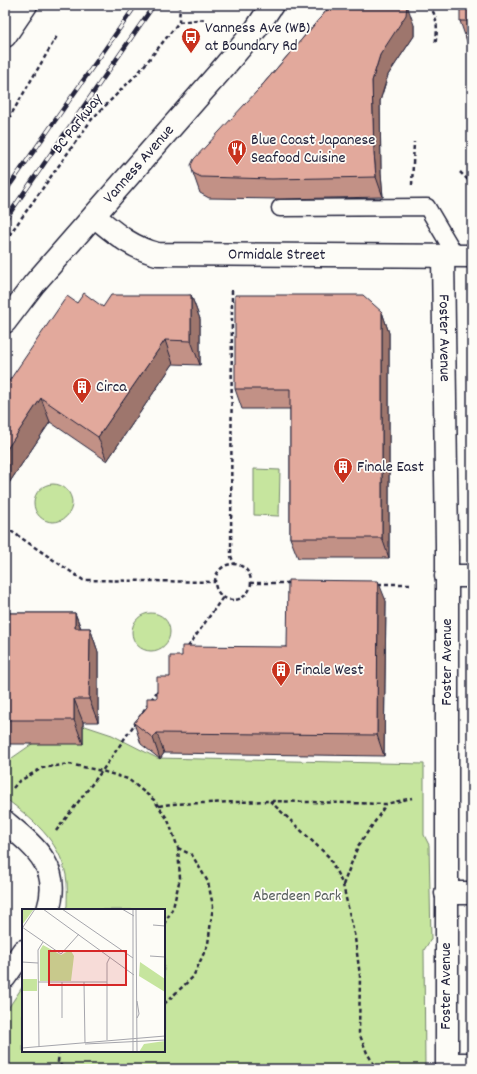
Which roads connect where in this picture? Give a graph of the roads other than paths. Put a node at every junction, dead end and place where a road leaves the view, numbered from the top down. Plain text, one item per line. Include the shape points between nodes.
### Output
1 (26, 5) edge
2 (272, 5) edge
3 (5, 36) edge
4 (280, 208) dead end
5 (94, 216) junction
6 (457, 256) edge
7 (5, 322) edge
8 (446, 576) junction
9 (472, 576) edge
10 (5, 822) edge
11 (446, 893) junction
12 (472, 893) edge
13 (48, 909) edge
14 (22, 952) edge
15 (5, 977) edge
16 (472, 1061) edge
17 (447, 1065) edge

1 - 3 street
2 - 5 street, Vanness Avenue via 232,57
4 - 6 lane via 427,207
5 - 6 street, Ormidale Street via 126,241 142,250 157,254
5 - 7 street, Vanness Avenue via 34,284
6 - 8 street, Foster Avenue
8 - 9 street
8 - 11 street, Foster Avenue
10 - 13 street via 28,842 44,861 52,878 52,898
11 - 12 street
11 - 17 street, Foster Avenue
14 - 15 street
16 - 17 lane

